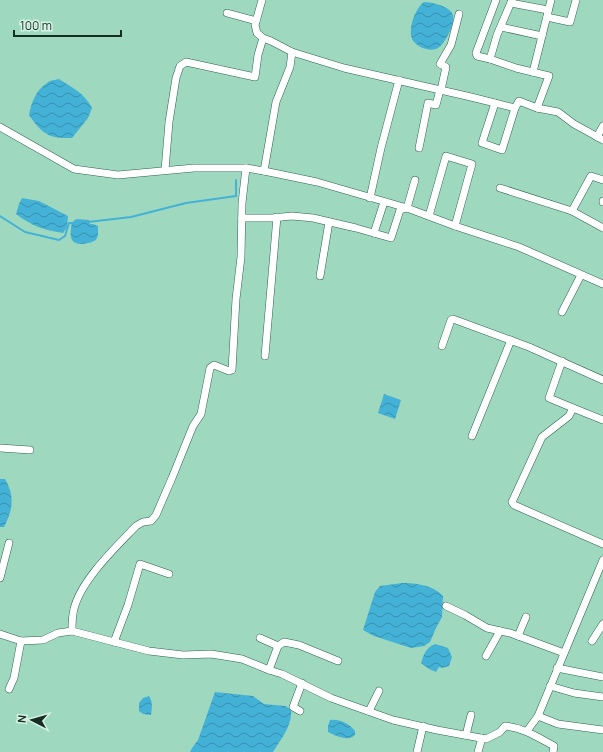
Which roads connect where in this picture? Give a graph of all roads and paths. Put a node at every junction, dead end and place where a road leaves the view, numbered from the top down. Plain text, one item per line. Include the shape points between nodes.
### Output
1 (262, 0) edge
2 (496, 0) edge
3 (551, 0) edge
4 (576, 0) edge
5 (512, 2) edge
6 (227, 13) dead end
7 (548, 13) junction
8 (459, 14) dead end
9 (256, 21) junction
10 (501, 27) junction
11 (542, 36) junction
12 (263, 38) junction
13 (292, 52) junction
14 (490, 59) junction
15 (533, 72) junction
16 (399, 80) junction
17 (441, 90) junction
18 (494, 103) junction
19 (515, 108) junction
20 (537, 108) junction
21 (603, 126) edge
22 (0, 127) edge
23 (600, 139) edge
24 (419, 148) dead end
25 (246, 168) junction
26 (165, 170) junction
27 (264, 170) junction
28 (415, 180) dead end
29 (603, 180) edge
30 (500, 188) dead end
31 (370, 198) junction
32 (384, 202) junction
33 (407, 208) junction
34 (572, 211) junction
35 (429, 216) junction
36 (277, 217) junction
37 (242, 218) junction
38 (329, 222) junction
39 (455, 226) junction
40 (603, 228) edge
41 (374, 233) junction
42 (580, 275) junction
43 (320, 276) dead end
44 (603, 284) edge
45 (562, 312) dead end
46 (512, 340) junction
47 (442, 346) dead end
48 (265, 356) dead end
49 (562, 361) junction
50 (603, 380) edge
51 (573, 408) junction
52 (603, 420) edge
53 (472, 436) dead end
54 (0, 448) edge
55 (30, 450) dead end
56 (9, 543) dead end
57 (603, 544) edge
58 (603, 560) edge
59 (169, 574) dead end
60 (0, 578) edge
61 (446, 606) dead end
62 (526, 617) dead end
63 (603, 624) edge
64 (72, 631) junction
65 (500, 631) junction
66 (0, 634) edge
67 (518, 636) junction
68 (260, 638) dead end
69 (21, 641) junction
70 (592, 641) dead end
71 (114, 642) junction
72 (278, 646) junction
73 (564, 653) junction
74 (486, 656) dead end
75 (338, 662) dead end
76 (557, 668) junction
77 (269, 670) junction
78 (603, 677) edge
79 (302, 683) junction
80 (550, 686) junction
81 (9, 689) dead end
82 (379, 690) dead end
83 (603, 697) edge
84 (300, 711) dead end
85 (369, 711) junction
86 (471, 715) dead end
87 (538, 716) junction
88 (423, 726) junction
89 (603, 730) edge
90 (527, 731) junction
91 (466, 735) junction
92 (482, 738) junction
93 (417, 752) edge
94 (478, 752) edge
95 (553, 752) edge

1 - 9 street
2 - 14 street via 476,53 476,56
3 - 7 street
4 - 7 street via 570,22
5 - 7 street
5 - 10 street
6 - 9 street
7 - 11 street
8 - 17 street via 451,45 440,64 446,66
9 - 12 street via 257,33
10 - 11 street
10 - 14 street
11 - 15 street
12 - 13 street
12 - 26 street via 255,76 186,62 180,66 169,122
13 - 16 street via 344,68
13 - 27 street via 290,67 276,102
14 - 15 street
15 - 20 street via 550,76
16 - 17 street
16 - 31 street
17 - 18 street
17 - 24 street via 436,105 428,103
18 - 19 street
18 - 19 street via 482,143 502,150
19 - 20 street via 518,101
20 - 23 street via 558,112
21 - 23 street
22 - 26 street via 74,169 118,175
25 - 26 street
25 - 27 street
25 - 37 street
27 - 31 street
28 - 33 street
29 - 34 street via 591,176
30 - 34 street
31 - 32 street
32 - 33 street
32 - 41 street
33 - 35 street
33 - 41 street via 400,210 391,238
34 - 40 street
35 - 39 street
35 - 39 street via 446,156 472,164
36 - 37 street
36 - 38 street via 292,216
36 - 48 street
37 - 64 street via 232,370 214,366 210,368 201,414 193,426 156,515 151,521 136,526 105,558 83,588 74,609
38 - 41 street
38 - 43 street
39 - 42 street via 518,247
42 - 44 street
42 - 45 street
46 - 47 street via 453,319
46 - 49 street
46 - 53 street
49 - 50 street
49 - 51 street via 549,398
51 - 52 street
51 - 57 street via 569,416 542,437 512,504
54 - 55 street
56 - 60 street
58 - 73 street
59 - 71 street via 140,564
61 - 65 street via 487,628
62 - 67 street
63 - 70 street
64 - 69 street via 58,633 43,640
64 - 71 street
65 - 67 street
65 - 74 street
66 - 69 street
67 - 73 street
68 - 72 street
69 - 81 street via 14,678
71 - 77 street via 150,652 210,654 242,659
72 - 75 street via 284,642
72 - 77 street
73 - 76 street
76 - 78 street
76 - 80 street
77 - 79 street
79 - 84 street via 293,707
79 - 85 street via 331,698
80 - 83 street
80 - 87 street
82 - 85 street
85 - 88 street via 393,720
86 - 91 street
87 - 89 street via 558,724
87 - 90 street
88 - 91 street
88 - 93 street
90 - 92 street via 505,726 500,732 486,739
90 - 95 street via 554,746
91 - 92 street
92 - 94 street

